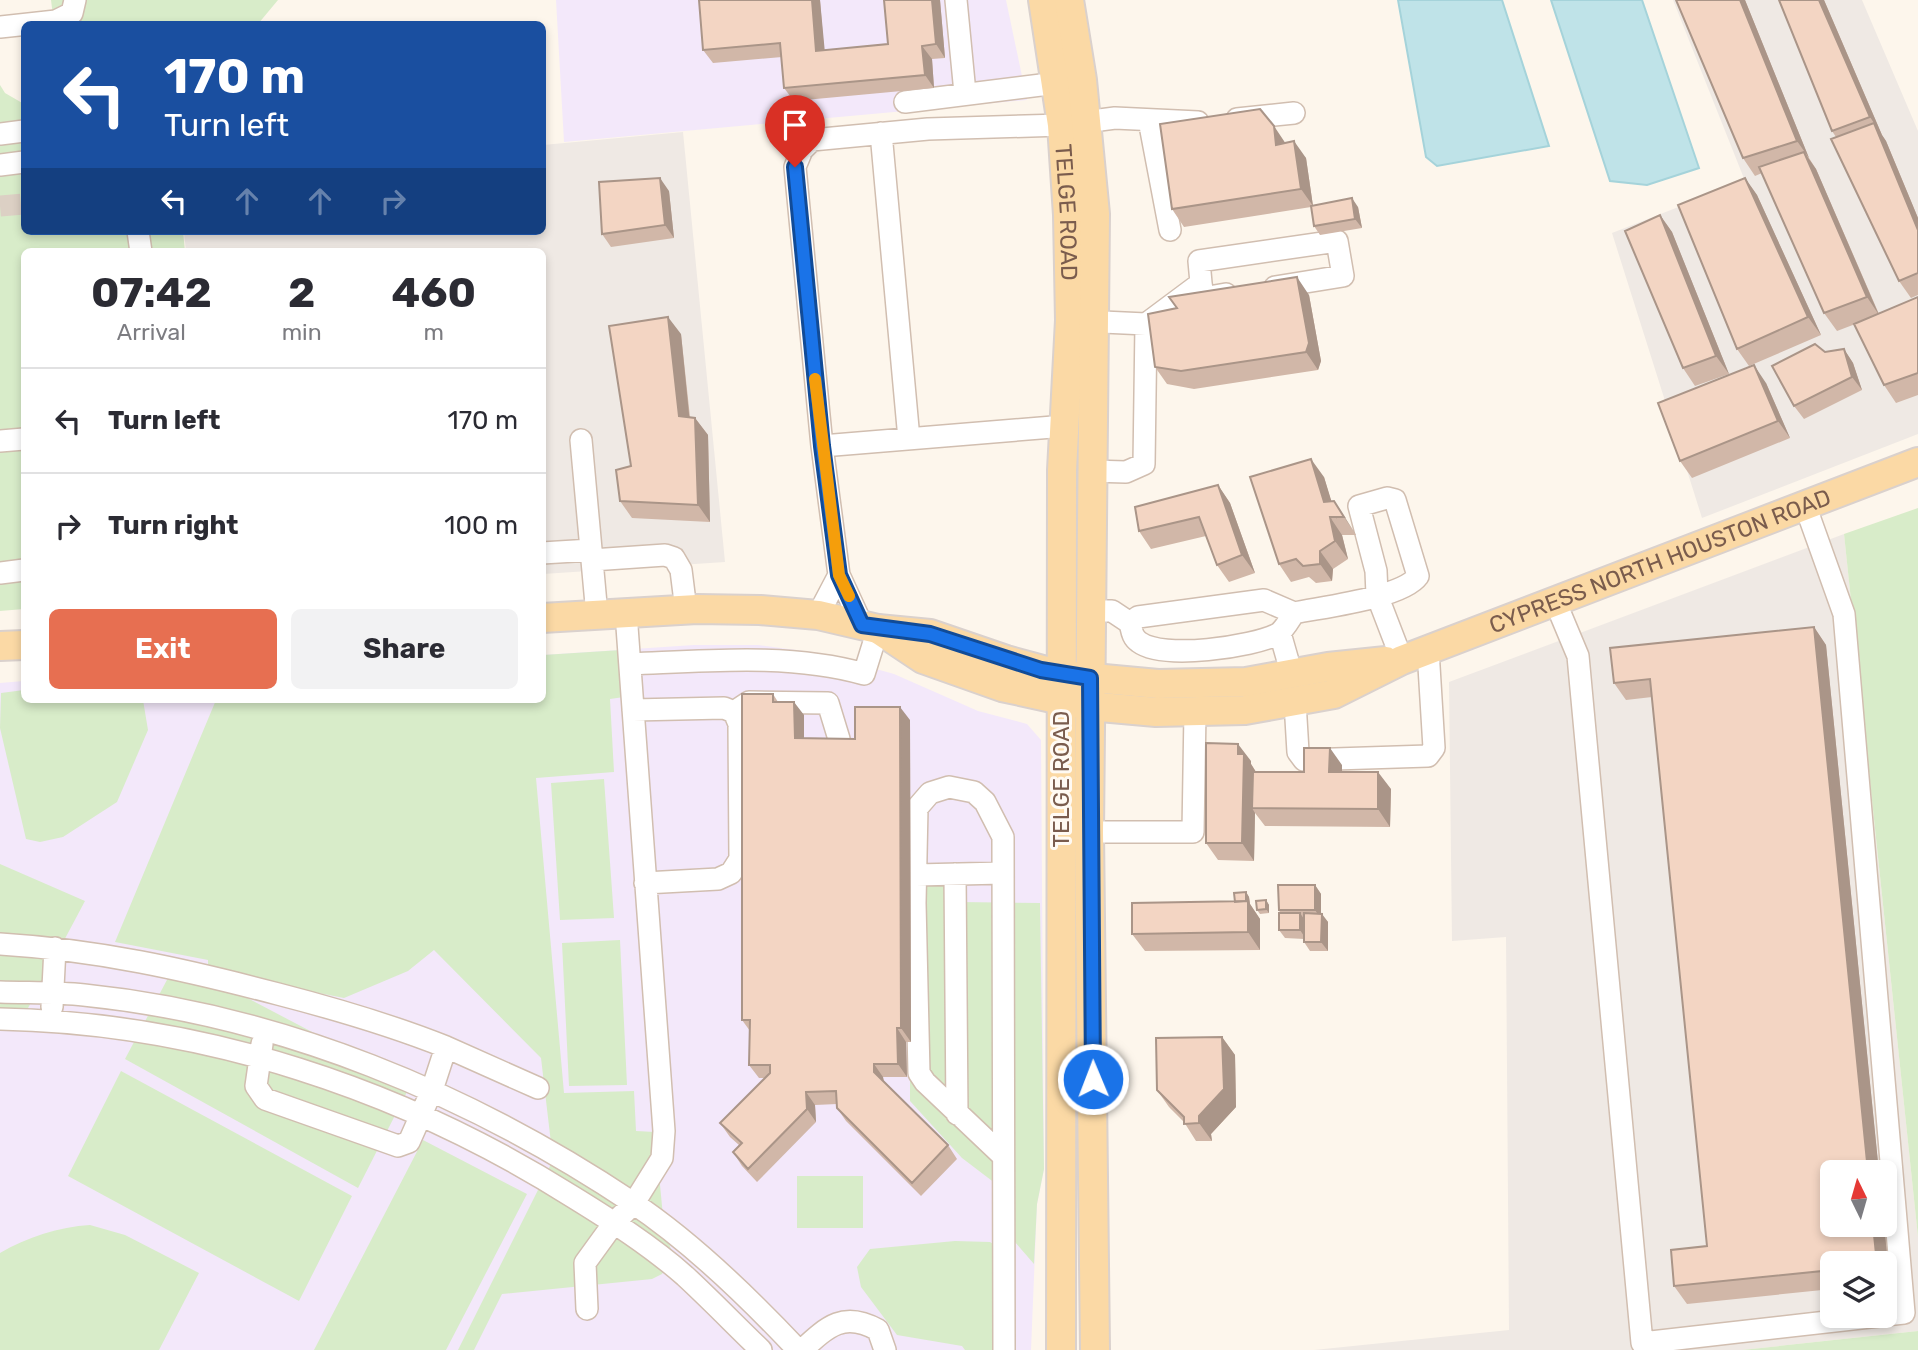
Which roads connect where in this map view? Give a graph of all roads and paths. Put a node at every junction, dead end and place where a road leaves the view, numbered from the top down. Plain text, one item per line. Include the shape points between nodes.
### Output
1 (75, 0) edge
2 (956, 0) edge
3 (1043, 0) edge
4 (1069, 0) edge
5 (56, 21) edge
6 (21, 25) edge
7 (0, 27) edge
8 (1057, 83) junction
9 (965, 93) junction
10 (905, 102) dead end
11 (1294, 113) dead end
12 (1149, 120) junction
13 (1074, 123) junction
14 (21, 131) edge
15 (881, 133) junction
16 (0, 134) edge
17 (21, 162) edge
18 (0, 165) edge
19 (1170, 230) dead end
20 (1201, 283) junction
21 (1083, 321) junction
22 (1146, 324) junction
23 (1065, 426) junction
24 (21, 439) edge
25 (909, 439) junction
26 (581, 440) dead end
27 (0, 441) edge
28 (822, 446) junction
29 (1918, 462) edge
30 (1091, 471) junction
31 (1805, 505) junction
32 (546, 553) edge
33 (592, 555) junction
34 (21, 570) edge
35 (0, 573) edge
36 (839, 575) junction
37 (1555, 601) junction
38 (686, 610) junction
39 (1090, 611) junction
40 (626, 613) junction
41 (1294, 613) junction
42 (597, 615) junction
43 (818, 615) junction
44 (546, 618) edge
45 (1062, 618) junction
46 (1130, 623) junction
47 (870, 627) junction
48 (1280, 633) junction
49 (21, 645) edge
50 (0, 646) edge
51 (1229, 646) junction
52 (1429, 650) junction
53 (1006, 660) junction
54 (1402, 660) junction
55 (631, 664) junction
56 (1292, 675) junction
57 (1090, 678) junction
58 (1235, 682) junction
59 (1061, 688) junction
60 (1295, 702) junction
61 (1089, 706) junction
62 (633, 710) junction
63 (734, 712) junction
64 (1195, 712) junction
65 (839, 739) edge
66 (1089, 832) junction
67 (955, 873) junction
68 (1003, 873) junction
69 (916, 874) junction
70 (645, 883) junction
71 (0, 944) edge
72 (55, 948) junction
73 (0, 992) edge
74 (52, 994) junction
75 (0, 1019) edge
76 (52, 1020) junction
77 (266, 1032) junction
78 (446, 1047) junction
79 (259, 1056) junction
80 (538, 1088) dead end
81 (432, 1090) junction
82 (422, 1114) junction
83 (957, 1114) junction
84 (1003, 1156) junction
85 (634, 1203) junction
86 (1062, 1216) junction
87 (1094, 1217) junction
88 (614, 1223) junction
89 (587, 1309) dead end
90 (1897, 1314) edge
91 (1820, 1323) edge
92 (1632, 1346) edge
93 (761, 1350) edge
94 (801, 1350) edge
95 (885, 1350) edge
96 (1004, 1350) edge
97 (1061, 1350) edge
98 (1095, 1350) edge

1 - 5 lane via 72,12
2 - 9 lane
3 - 8 main road, TELGE ROAD
4 - 13 main road, TELGE ROAD
6 - 7 lane
8 - 9 lane
8 - 13 main road, TELGE ROAD
9 - 10 lane
11 - 12 lane via 1199,122
12 - 13 lane
12 - 19 lane
13 - 15 lane
13 - 21 main road, TELGE ROAD via 1068,215
14 - 16 lane
15 - 25 lane
15 - 28 lane via 812,140 795,167
17 - 18 lane
20 - 20 lane via 1199,261 1337,241 1343,276 1203,298
20 - 22 lane
21 - 22 lane
21 - 23 main road, TELGE ROAD
21 - 30 main road, TELGE ROAD
22 - 30 lane via 1144,464 1126,472
23 - 25 lane
23 - 45 main road, TELGE ROAD
24 - 27 lane
25 - 28 lane
26 - 33 lane
28 - 36 lane
29 - 31 main road, CYPRESS NORTH HOUSTON ROAD
30 - 39 main road, TELGE ROAD
31 - 37 main road, CYPRESS NORTH HOUSTON ROAD
31 - 90 lane via 1844,614 1904,1313
32 - 33 lane
33 - 38 lane via 674,558 681,570
33 - 42 lane
34 - 35 lane
36 - 43 lane
36 - 47 lane
37 - 52 main road, CYPRESS NORTH HOUSTON ROAD
37 - 92 lane via 1578,656
38 - 40 main road, CYPRESS NORTH HOUSTON ROAD
38 - 43 main road, CYPRESS NORTH HOUSTON ROAD
39 - 46 lane via 1112,611
39 - 57 main road, TELGE ROAD
40 - 42 main road, CYPRESS NORTH HOUSTON ROAD
40 - 55 lane
41 - 46 lane via 1264,600 1138,617
41 - 48 lane
41 - 54 lane via 1377,595
42 - 44 main road, CYPRESS NORTH HOUSTON ROAD
43 - 47 main road, CYPRESS NORTH HOUSTON ROAD
45 - 53 main road via 1038,648
45 - 59 main road, TELGE ROAD
46 - 51 lane via 1132,635 1140,643 1164,652
47 - 53 main road, CYPRESS NORTH HOUSTON ROAD via 930,634
47 - 55 lane via 864,674 841,667 787,663
47 - 59 main road, CYPRESS NORTH HOUSTON ROAD via 923,659 1002,687
48 - 51 lane
48 - 56 lane
49 - 50 main road
51 - 58 lane
52 - 54 main road, CYPRESS NORTH HOUSTON ROAD
52 - 60 lane via 1434,748 1429,756 1304,760 1298,752
53 - 59 main road, CYPRESS NORTH HOUSTON ROAD
54 - 56 main road, CYPRESS NORTH HOUSTON ROAD
54 - 60 main road, CYPRESS NORTH HOUSTON ROAD via 1334,694
55 - 62 lane
56 - 58 main road, CYPRESS NORTH HOUSTON ROAD
57 - 58 main road, CYPRESS NORTH HOUSTON ROAD via 1158,684
57 - 59 main road, CYPRESS NORTH HOUSTON ROAD
57 - 61 main road, TELGE ROAD
59 - 61 main road, CYPRESS NORTH HOUSTON ROAD
59 - 86 main road, TELGE ROAD
60 - 64 main road, CYPRESS NORTH HOUSTON ROAD
61 - 64 main road, CYPRESS NORTH HOUSTON ROAD
61 - 66 main road, TELGE ROAD
62 - 63 lane via 724,708
62 - 70 lane
63 - 65 lane via 749,702 828,703
63 - 70 lane via 739,724 740,859 731,873 718,878
64 - 66 lane via 1193,832
66 - 87 main road, TELGE ROAD
67 - 68 lane
67 - 69 lane
67 - 83 lane
68 - 69 lane via 1003,837 985,802 974,792 949,787 930,793 917,808
68 - 84 lane
69 - 83 lane via 919,1073
70 - 85 lane via 664,1131 662,1158
71 - 72 lane
72 - 74 lane
72 - 78 lane via 168,965 388,1023
73 - 74 lane
74 - 76 lane
74 - 77 lane via 144,1004
75 - 76 lane
76 - 79 lane via 187,1038
77 - 79 lane
77 - 81 lane
78 - 80 lane
78 - 81 lane
79 - 82 lane
79 - 82 lane via 256,1086 265,1099 398,1146 409,1142
81 - 82 lane
81 - 85 lane via 517,1132
82 - 88 lane via 530,1169
83 - 84 lane
84 - 96 lane
85 - 88 lane
85 - 94 lane
86 - 87 main road
86 - 97 main road, TELGE ROAD
87 - 98 main road, TELGE ROAD
88 - 89 lane via 586,1263
88 - 93 lane via 684,1276
91 - 92 lane
94 - 95 lane via 833,1324 846,1322 878,1330

